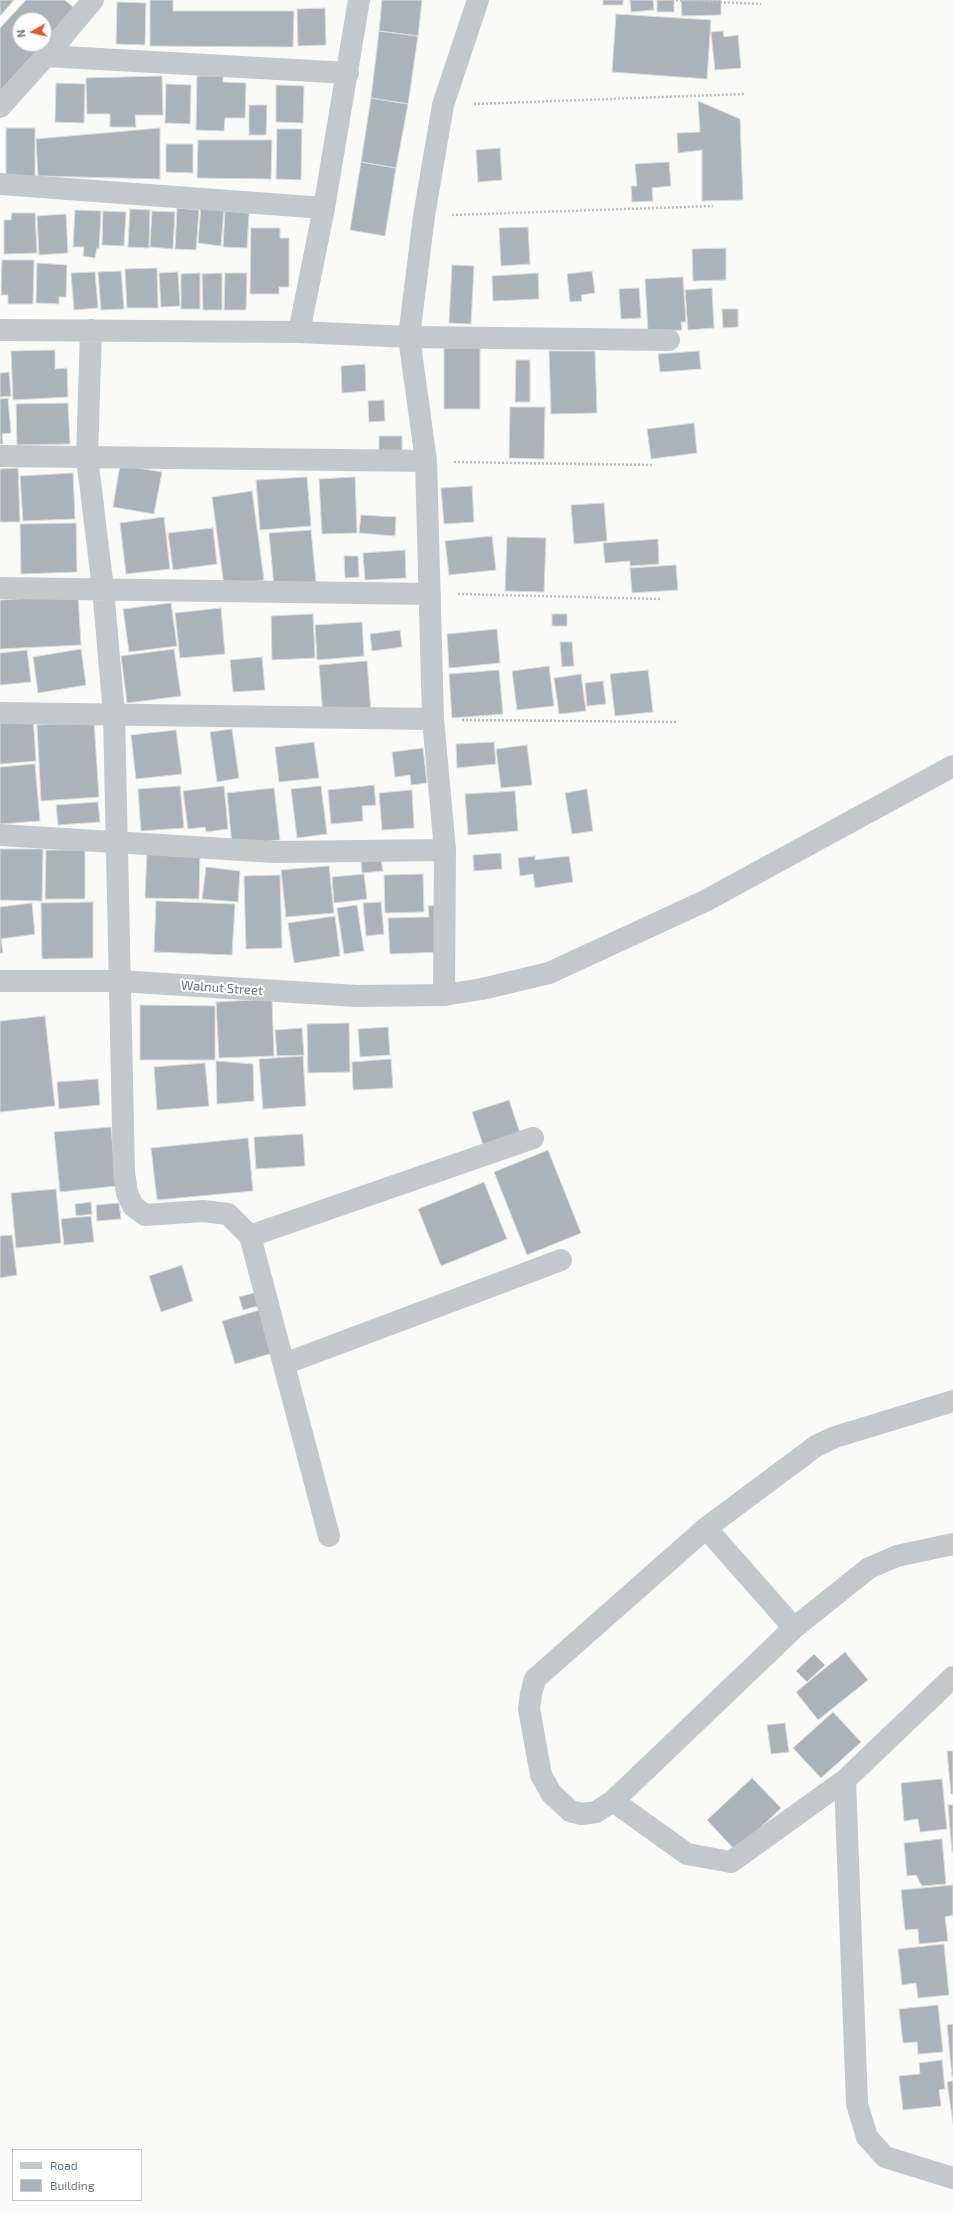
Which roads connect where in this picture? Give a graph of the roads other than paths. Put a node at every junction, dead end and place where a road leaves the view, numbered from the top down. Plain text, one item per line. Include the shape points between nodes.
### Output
1 (93, 0) edge
2 (359, 0) edge
3 (478, 0) edge
4 (46, 56) junction
5 (348, 73) junction
6 (0, 107) edge
7 (0, 184) edge
8 (324, 208) junction
9 (0, 330) edge
10 (91, 330) junction
11 (299, 332) junction
12 (409, 337) junction
13 (669, 340) dead end
14 (0, 456) edge
15 (87, 457) junction
16 (426, 461) junction
17 (0, 588) edge
18 (103, 589) junction
19 (430, 594) junction
20 (0, 713) edge
21 (114, 714) junction
22 (433, 719) junction
23 (953, 766) edge
24 (0, 835) edge
25 (117, 843) junction
26 (445, 850) junction
27 (0, 981) edge
28 (119, 981) junction
29 (444, 995) junction
30 (533, 1138) dead end
31 (250, 1236) junction
32 (560, 1260) dead end
33 (284, 1364) junction
34 (953, 1401) edge
35 (706, 1528) junction
36 (329, 1536) dead end
37 (953, 1544) edge
38 (794, 1628) junction
39 (953, 1677) edge
40 (845, 1780) junction
41 (613, 1801) junction
42 (953, 2178) edge

1 - 4 street
2 - 5 street
3 - 12 street via 443,105 424,216
4 - 5 street
4 - 6 street
5 - 8 street
7 - 8 street
8 - 11 street
9 - 10 street
10 - 11 street
10 - 15 street
11 - 12 street
12 - 13 street
12 - 16 street
14 - 15 street
15 - 16 street
15 - 18 street
16 - 19 street
17 - 18 street
18 - 19 street
18 - 21 street
19 - 22 street
20 - 21 street
21 - 22 street
21 - 25 street
22 - 26 street
23 - 29 street, Walnut Street via 704,901 549,972 482,989
24 - 25 street
25 - 26 street via 274,852
25 - 28 street
26 - 29 street
27 - 28 street, Walnut Street
28 - 29 street, Walnut Street via 357,996
28 - 31 street via 124,1172 133,1206 145,1215 203,1212 228,1214
30 - 31 street
31 - 33 street
32 - 33 street
33 - 36 street
34 - 35 street via 835,1437 816,1446
35 - 38 street
35 - 41 street via 535,1679 530,1716 541,1775 551,1793 570,1811 582,1814 596,1812
37 - 38 street via 897,1556 869,1568
38 - 41 street
39 - 40 street
40 - 41 street via 731,1862 687,1854
40 - 42 street via 856,2104 867,2137 885,2157

